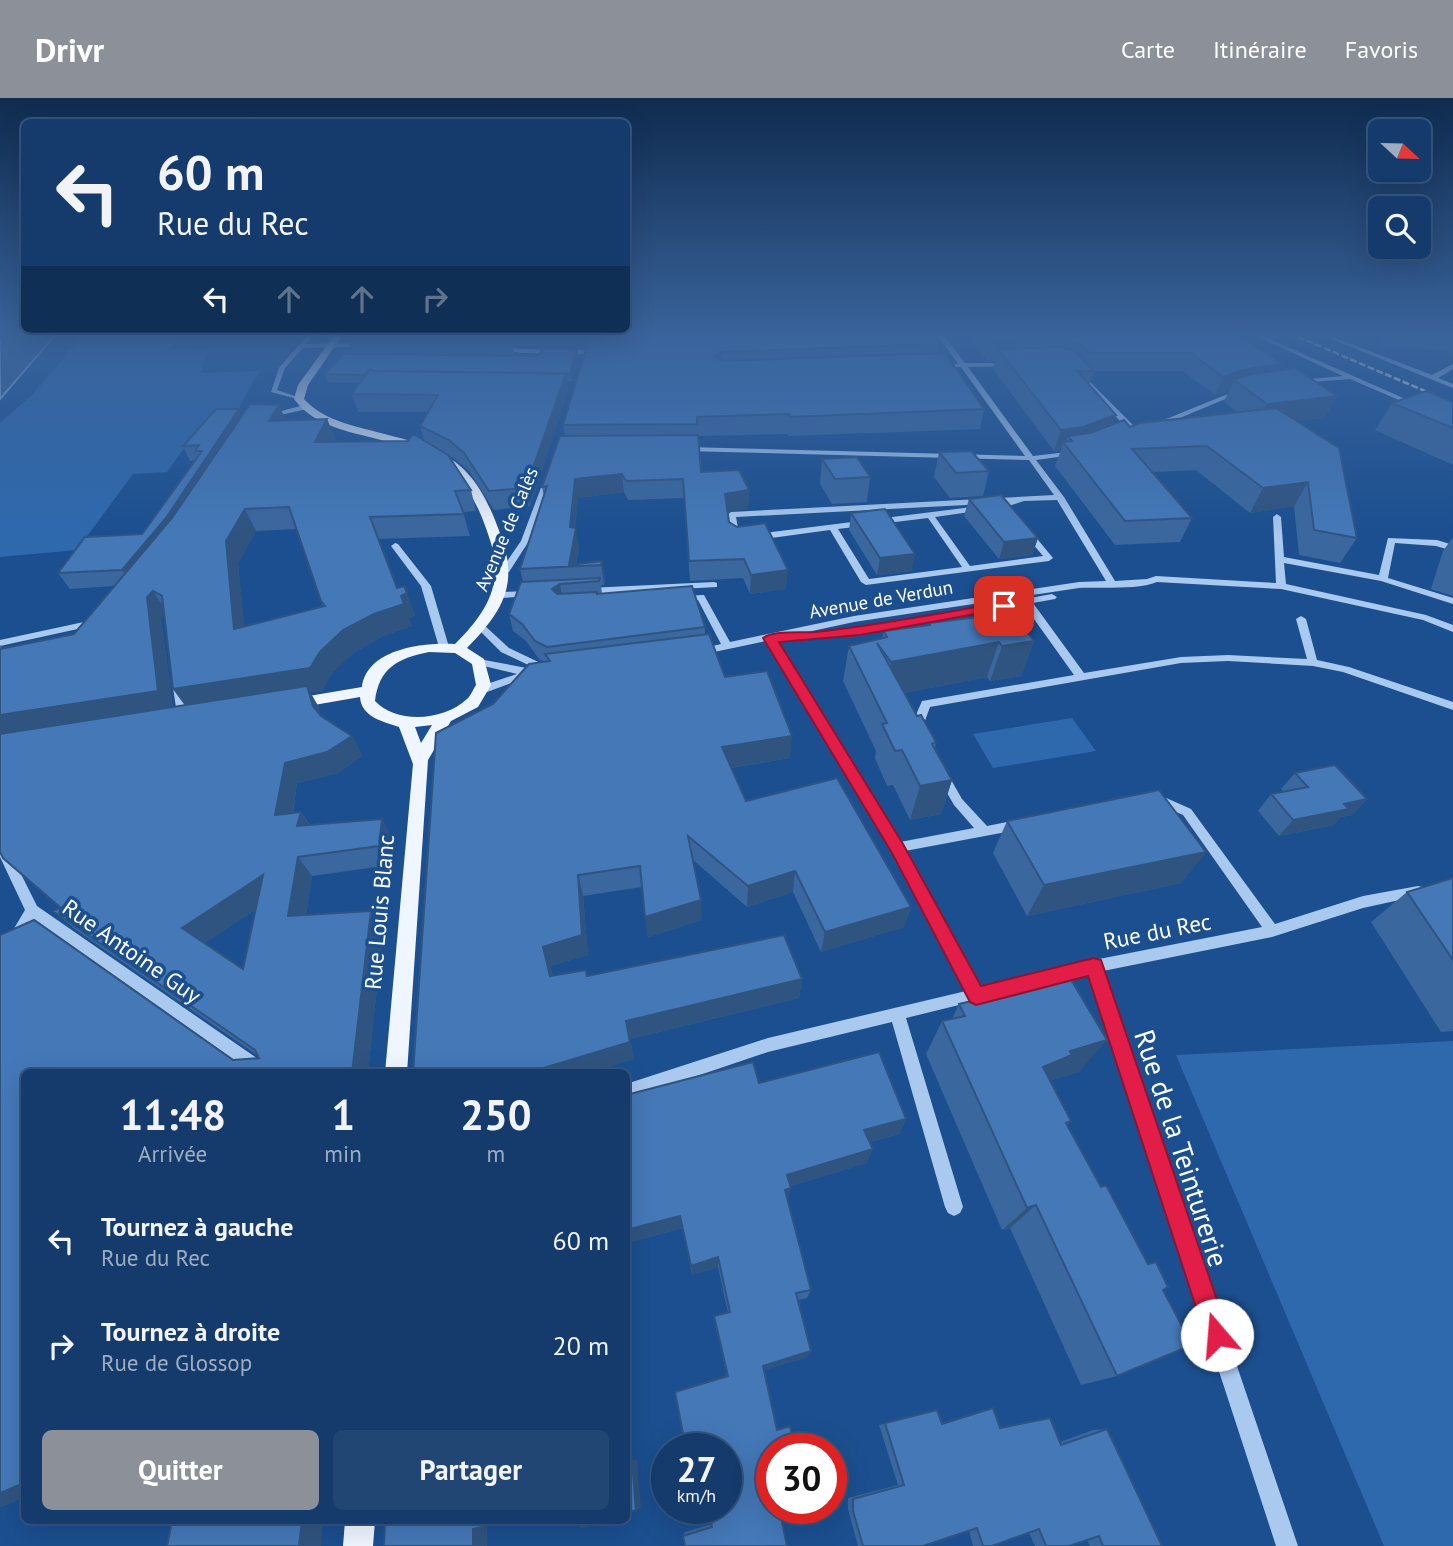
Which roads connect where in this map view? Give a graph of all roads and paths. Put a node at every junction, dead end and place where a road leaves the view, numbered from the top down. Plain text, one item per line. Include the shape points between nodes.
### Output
1 (295, 401) edge
2 (988, 401) edge
3 (1102, 401) edge
4 (1220, 401) edge
5 (1403, 401) edge
6 (301, 403) junction
7 (1418, 407) edge
8 (256, 418) edge
9 (674, 448) edge
10 (1078, 452) edge
11 (1032, 458) junction
12 (550, 473) edge
13 (1060, 497) junction
14 (1023, 499) junction
15 (1004, 505) junction
16 (930, 515) junction
17 (1013, 516) edge
18 (1276, 517) dead end
19 (1022, 526) edge
20 (832, 528) junction
21 (395, 546) dead end
22 (1453, 548) edge
23 (1280, 559) junction
24 (506, 570) junction
25 (969, 570) junction
26 (1383, 579) junction
27 (1113, 584) junction
28 (715, 585) dead end
29 (1281, 586) junction
30 (580, 591) edge
31 (540, 593) edge
32 (500, 595) junction
33 (660, 600) edge
34 (1453, 601) edge
35 (1027, 602) junction
36 (107, 619) edge
37 (1301, 620) dead end
38 (481, 627) junction
39 (1453, 629) edge
40 (775, 637) junction
41 (725, 642) junction
42 (0, 643) edge
43 (746, 643) junction
44 (451, 648) junction
45 (479, 662) junction
46 (1313, 663) junction
47 (560, 669) edge
48 (176, 670) edge
49 (547, 670) junction
50 (529, 673) junction
51 (1082, 678) junction
52 (367, 691) junction
53 (480, 691) junction
54 (1453, 706) edge
55 (268, 707) edge
56 (445, 718) junction
57 (182, 721) edge
58 (406, 723) junction
59 (922, 737) edge
60 (421, 758) junction
61 (934, 759) edge
62 (1145, 800) edge
63 (1038, 821) edge
64 (984, 831) junction
65 (0, 844) edge
66 (897, 848) junction
67 (1427, 889) edge
68 (32, 910) junction
69 (1272, 931) junction
70 (0, 965) edge
71 (1094, 966) junction
72 (976, 996) junction
73 (898, 1016) junction
74 (260, 1069) edge
75 (396, 1069) edge
76 (630, 1091) edge
77 (954, 1207) dead end
78 (360, 1524) edge
79 (358, 1546) edge
80 (1287, 1546) edge

1 - 6 street
2 - 11 street
3 - 4 street via 1131,434
5 - 7 street
6 - 8 street
6 - 24 main road via 327,421 422,448 456,467 482,502
9 - 11 street
10 - 11 street
11 - 13 street
12 - 24 street, Avenue de Calès via 525,541
13 - 14 street
13 - 27 street
14 - 15 street
14 - 20 street via 731,515 736,540
15 - 16 street
15 - 17 street
16 - 20 street
16 - 25 street
18 - 23 street
19 - 25 street via 1049,558
20 - 25 street via 866,582
21 - 44 street via 426,586
22 - 26 street via 1391,540
23 - 26 street
23 - 29 street
24 - 32 main road, Avenue de Calès
26 - 34 street
27 - 29 street, Avenue de Verdun via 1168,581
27 - 35 street, Avenue de Verdun
27 - 40 street, Avenue de Verdun via 854,618
28 - 30 street
29 - 39 street, Avenue de Verdun via 1426,618
31 - 32 street
32 - 38 main road, Avenue de Calès
33 - 41 street via 701,597
35 - 40 street, Avenue de Verdun via 860,631
35 - 51 street
36 - 42 street
37 - 46 street
38 - 44 main road, Avenue de Calès
38 - 49 street via 505,650
40 - 43 street, Avenue de Verdun
40 - 66 street
41 - 43 street, Avenue de Verdun
41 - 43 street, Avenue de Verdun via 687,652
44 - 45 main road
44 - 52 main road via 419,649 392,660 373,676
45 - 50 street
45 - 53 main road via 484,671
46 - 51 street via 1181,660
46 - 54 street via 1345,669
47 - 49 street
48 - 57 street
49 - 50 street
50 - 53 street
51 - 59 street via 926,704 916,726
52 - 55 main road
52 - 58 main road via 372,709
53 - 56 main road
56 - 58 main road
56 - 60 main road, Rue Louis Blanc
58 - 60 main road, Rue Louis Blanc
60 - 75 main road, Rue Louis Blanc
61 - 64 street via 958,803
62 - 69 street via 1159,798 1187,812
63 - 64 street
64 - 66 street
65 - 68 street, Rue Antoine Guy
66 - 72 street
67 - 69 street, Rue du Rec via 1363,902
68 - 70 street
68 - 74 street, Rue Antoine Guy
69 - 71 street, Rue du Rec
71 - 72 street, Rue du Rec
71 - 80 street, Rue de la Teinturerie
72 - 73 street, Rue du Rec
73 - 76 street, Rue du Rec via 768,1045
73 - 77 street
78 - 79 main road

